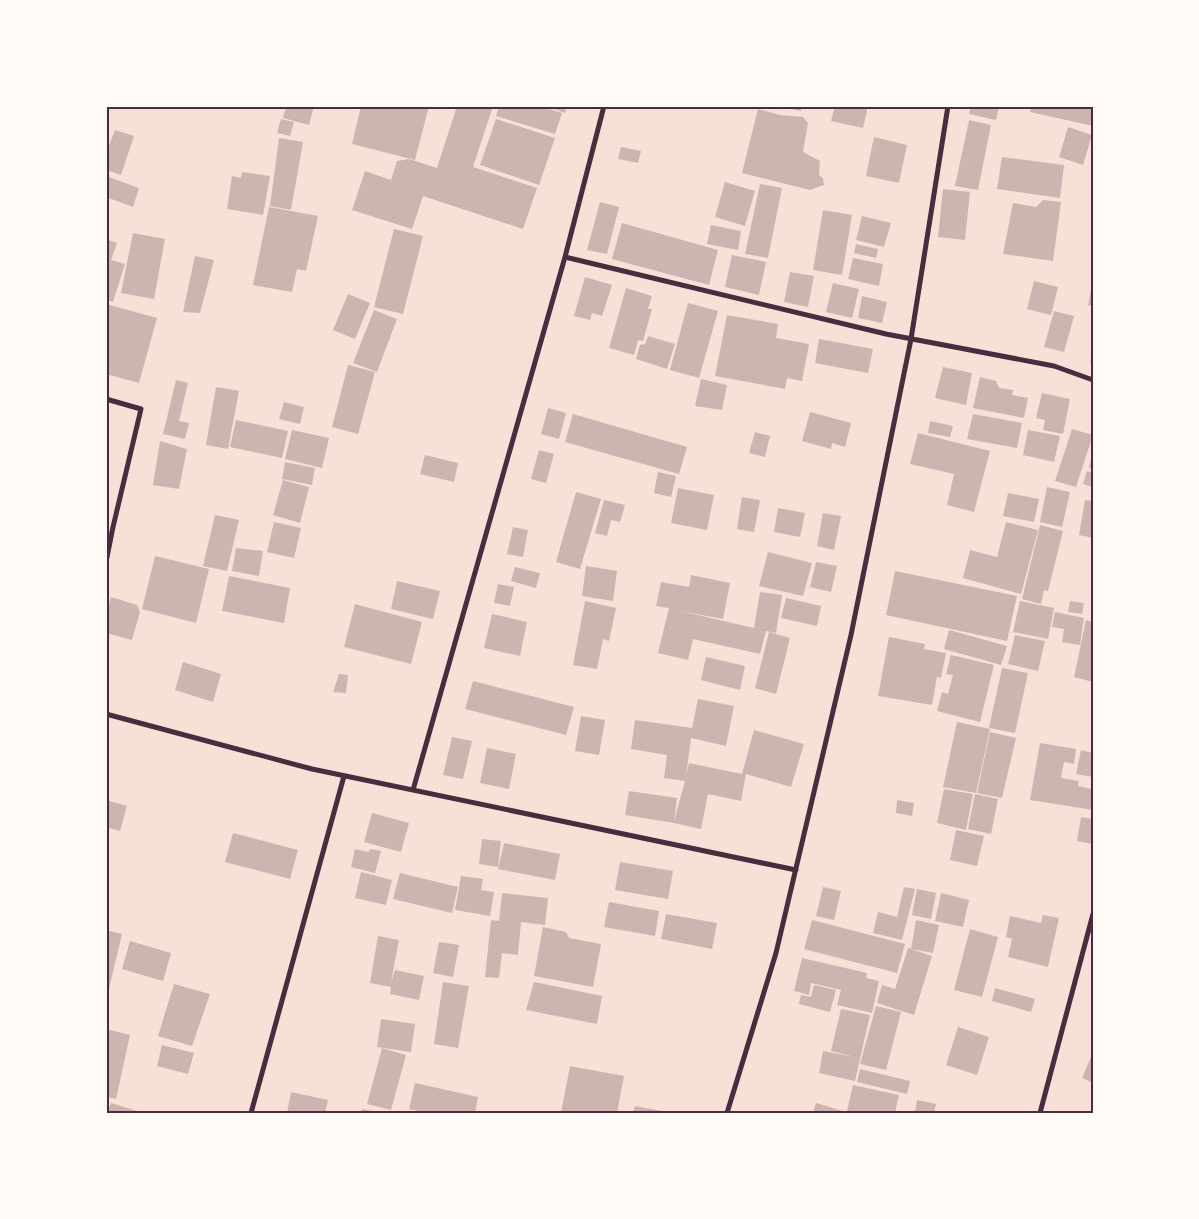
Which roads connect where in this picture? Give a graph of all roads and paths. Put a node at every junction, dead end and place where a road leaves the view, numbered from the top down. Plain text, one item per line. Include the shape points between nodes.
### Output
1 (604, 106) edge
2 (948, 106) edge
3 (565, 256) junction
4 (911, 339) junction
5 (1093, 380) edge
6 (106, 399) edge
7 (106, 562) edge
8 (106, 714) edge
9 (344, 776) junction
10 (413, 790) junction
11 (796, 870) junction
12 (1093, 914) edge
13 (251, 1113) edge
14 (727, 1113) edge
15 (1040, 1113) edge

1 - 3 street
2 - 4 street
3 - 4 street
3 - 10 street
4 - 5 street via 1054,366
4 - 11 street via 851,635
6 - 7 street via 141,409
8 - 9 street
9 - 10 street
9 - 13 street
10 - 11 street
11 - 14 street via 776,953
12 - 15 street

